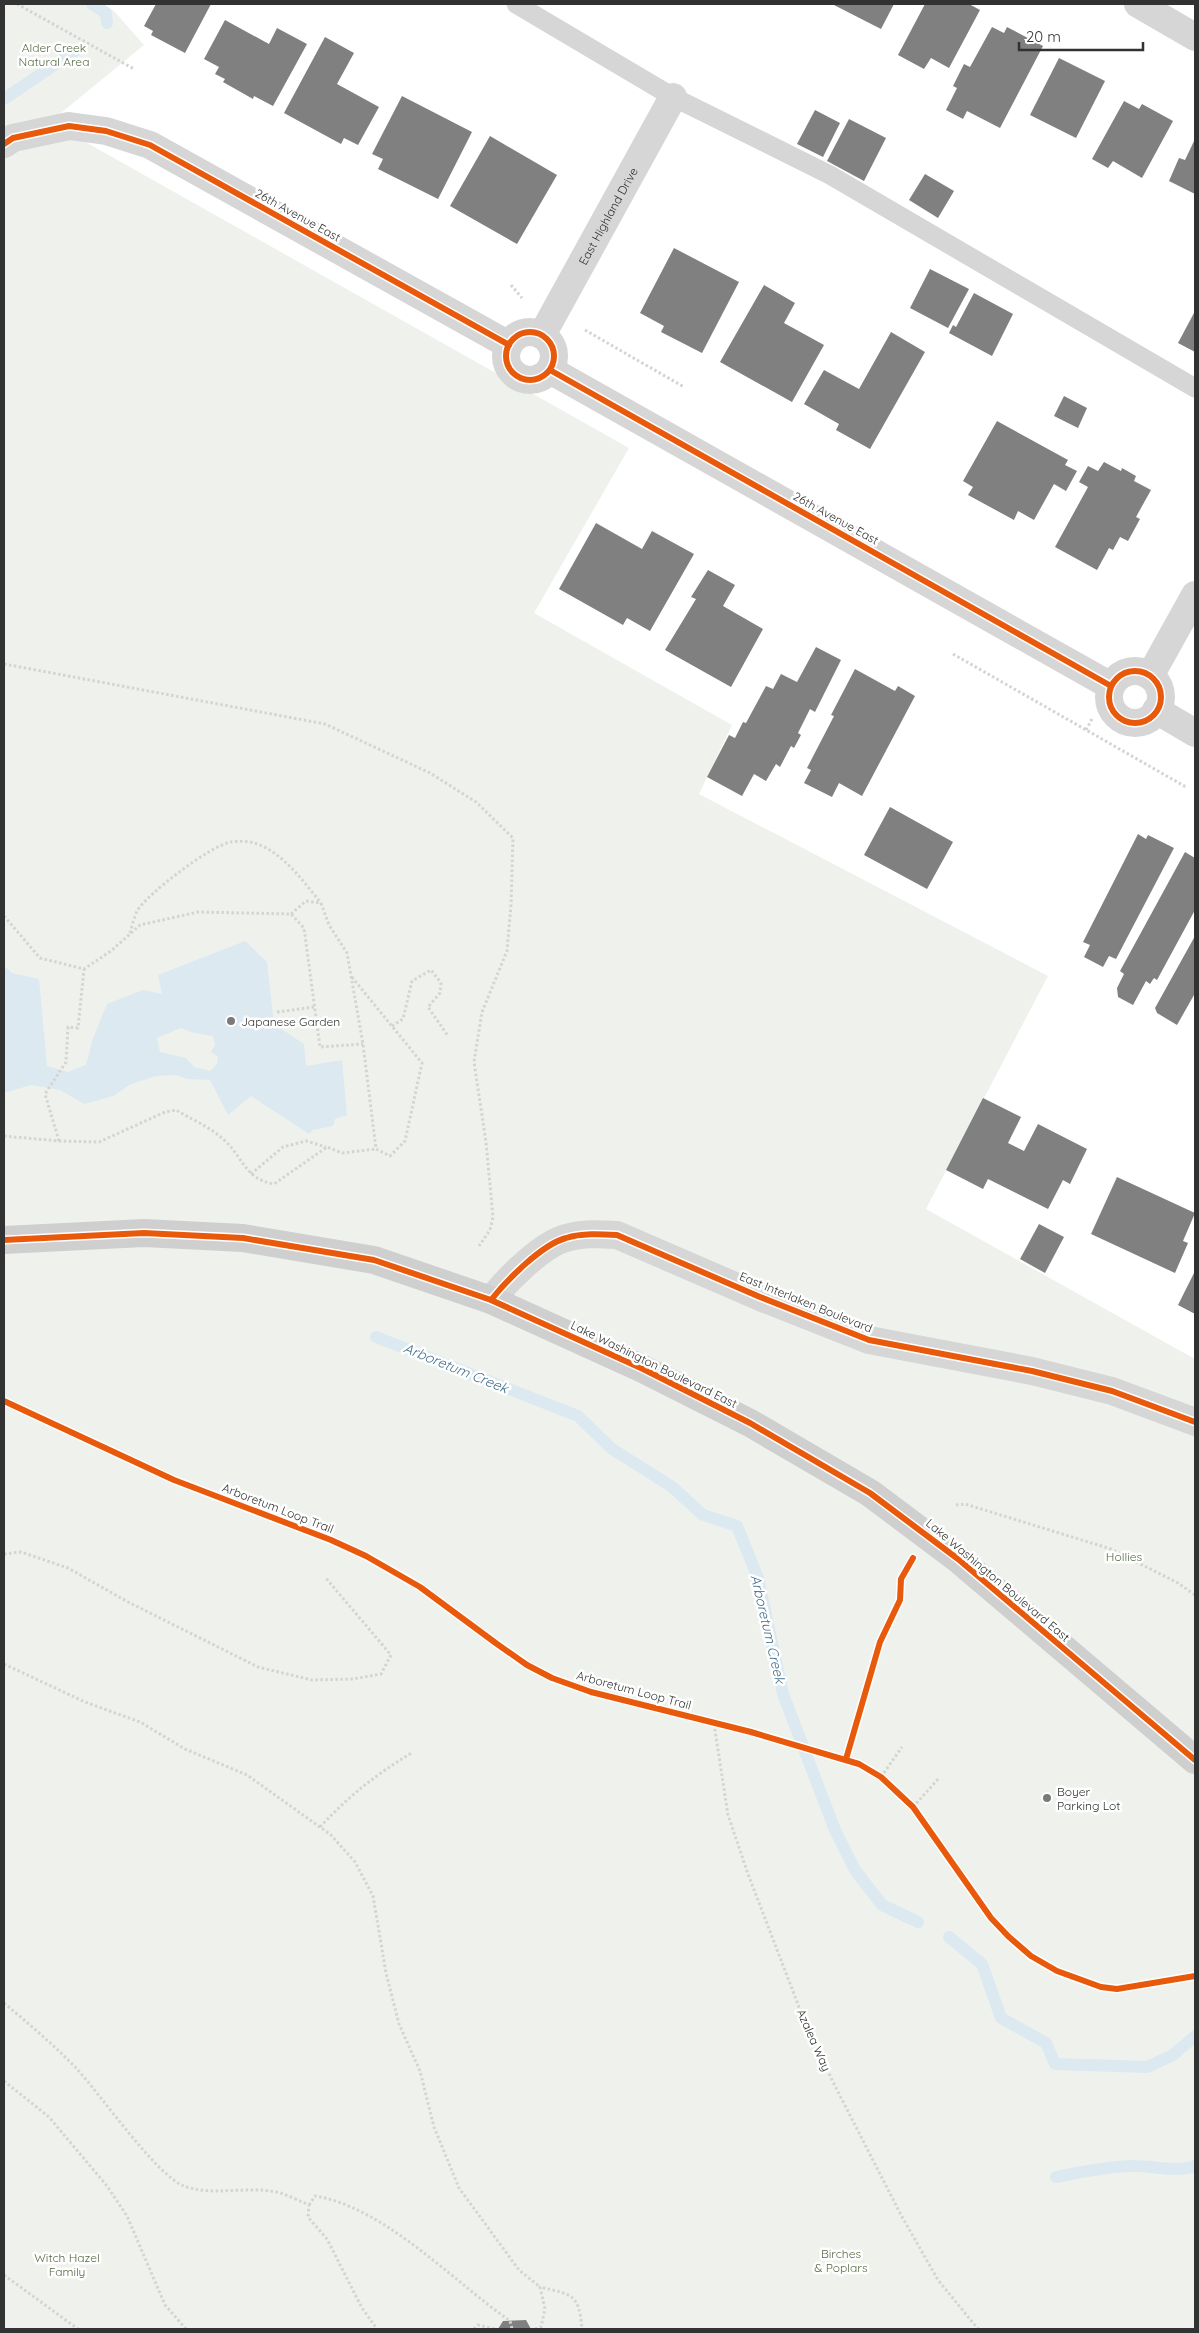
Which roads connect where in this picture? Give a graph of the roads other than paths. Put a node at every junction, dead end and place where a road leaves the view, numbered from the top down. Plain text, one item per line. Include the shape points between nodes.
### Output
1 (516, 4) edge
2 (1138, 4) edge
3 (1195, 36) edge
4 (673, 96) junction
5 (4, 144) edge
6 (542, 335) junction
7 (508, 345) junction
8 (550, 370) junction
9 (1195, 388) edge
10 (1195, 596) edge
11 (1150, 676) junction
12 (1112, 686) junction
13 (1156, 710) junction
14 (1195, 733) edge
15 (4, 1240) edge
16 (491, 1300) junction
17 (1195, 1422) edge
18 (1195, 1760) edge

1 - 4 lane
2 - 3 street
4 - 6 street, East Highland Drive
4 - 9 lane via 830,175
5 - 7 street, 26th Avenue East via 13,138 69,126 106,131 150,145
6 - 7 street via 524,332
6 - 8 street via 554,350 555,358
7 - 8 street via 506,363 516,377 532,381
8 - 12 street, 26th Avenue East
10 - 11 street
11 - 12 street via 1126,672
11 - 13 street via 1161,698
12 - 13 street via 1110,707 1122,720 1147,720
13 - 14 street
15 - 16 main road, Lake Washington Boulevard East via 144,1233 243,1238 374,1260
16 - 17 street, East Interlaken Boulevard via 530,1261 565,1238 617,1235 869,1340 1094,1386
16 - 18 main road, Lake Washington Boulevard East via 643,1369 750,1423 870,1493 958,1559

